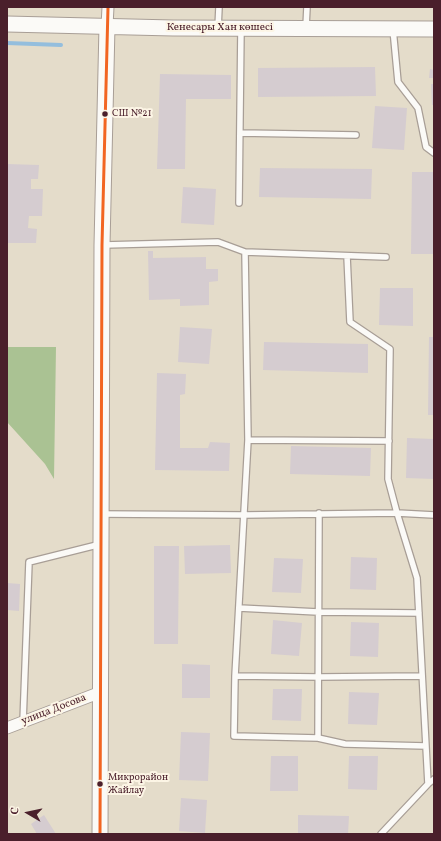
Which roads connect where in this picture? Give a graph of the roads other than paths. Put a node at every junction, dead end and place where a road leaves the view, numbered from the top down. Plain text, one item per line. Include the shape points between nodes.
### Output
1 (108, 7) edge
2 (219, 7) edge
3 (307, 7) edge
4 (7, 24) edge
5 (107, 26) junction
6 (218, 28) junction
7 (241, 28) junction
8 (306, 28) junction
9 (393, 28) junction
10 (434, 29) edge
11 (240, 133) junction
12 (356, 135) dead end
13 (434, 154) edge
14 (239, 203) dead end
15 (102, 245) junction
16 (245, 252) junction
17 (347, 256) junction
18 (386, 257) dead end
19 (248, 440) junction
20 (389, 441) junction
21 (319, 513) junction
22 (397, 513) junction
23 (101, 514) junction
24 (244, 515) junction
25 (434, 515) edge
26 (101, 544) junction
27 (239, 608) junction
28 (318, 612) junction
29 (419, 613) junction
30 (235, 676) junction
31 (422, 676) junction
32 (319, 678) junction
33 (100, 692) junction
34 (23, 722) junction
35 (7, 728) edge
36 (318, 738) junction
37 (426, 746) junction
38 (434, 779) edge
39 (428, 784) junction
40 (100, 834) edge
41 (381, 834) edge

1 - 5 street
2 - 6 lane
3 - 8 lane
4 - 5 street, Кенесары Хан көшесі
5 - 6 street, Кенесары Хан көшесі
5 - 15 street
6 - 7 street, Кенесары Хан көшесі
7 - 8 street, Кенесары Хан көшесі
7 - 11 lane
8 - 9 street, Кенесары Хан көшесі
9 - 10 street, Кенесары Хан көшесі
9 - 13 lane via 398,82 418,108 426,147
11 - 12 lane
11 - 14 lane
15 - 16 lane via 218,242
15 - 23 street
16 - 17 lane
16 - 19 lane
17 - 18 lane
17 - 20 lane via 350,322 390,349
19 - 20 lane
19 - 24 lane
20 - 22 lane via 388,478
21 - 22 lane
21 - 24 lane
21 - 28 lane
22 - 25 lane
22 - 29 lane via 418,578
23 - 24 lane
23 - 26 street
24 - 27 lane
26 - 33 street
26 - 34 lane via 29,562
27 - 28 lane
27 - 30 lane
28 - 29 lane
28 - 32 lane
29 - 31 lane
30 - 32 lane
30 - 36 lane via 234,736
31 - 32 lane
31 - 37 lane
32 - 36 lane
33 - 34 street, улица Досова
33 - 40 street
34 - 35 street, улица Досова
36 - 37 lane via 345,744
37 - 39 lane
38 - 39 lane
39 - 41 lane

